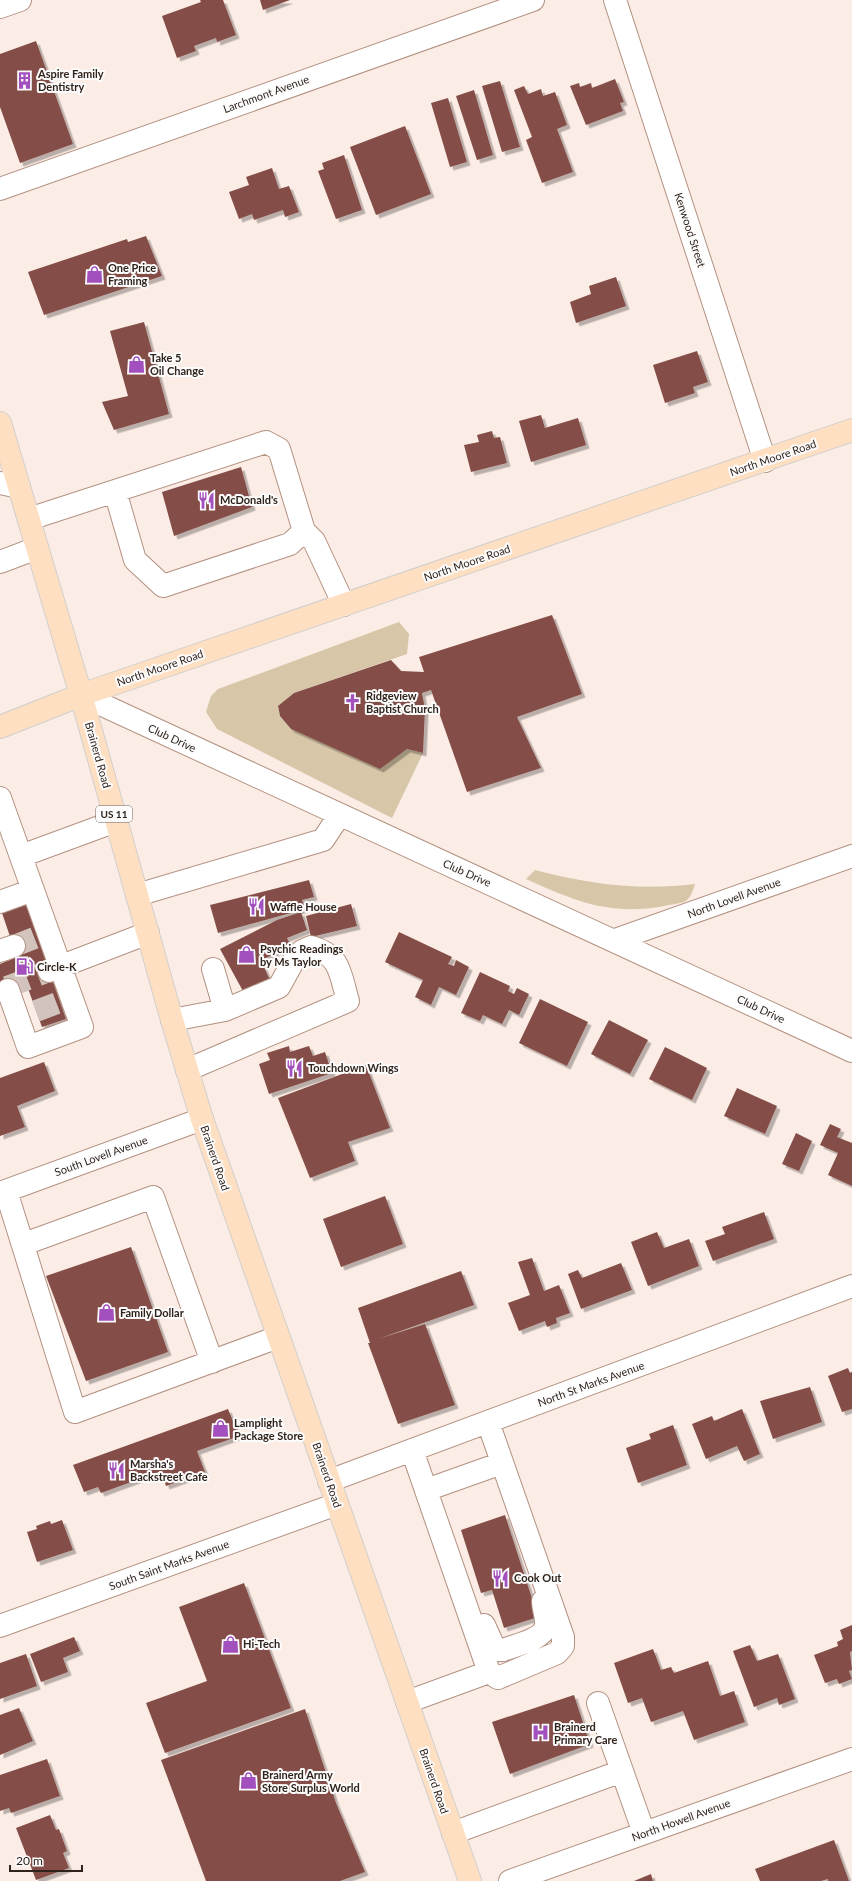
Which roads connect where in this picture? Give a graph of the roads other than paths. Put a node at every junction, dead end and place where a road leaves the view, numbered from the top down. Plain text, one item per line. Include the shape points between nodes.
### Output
1 (20, 0) edge
2 (533, 0) edge
3 (615, 0) edge
4 (0, 7) edge
5 (0, 189) edge
6 (0, 423) edge
7 (852, 430) edge
8 (765, 461) junction
9 (10, 485) edge
10 (115, 491) junction
11 (29, 519) junction
12 (304, 531) junction
13 (37, 548) junction
14 (0, 562) edge
15 (344, 605) junction
16 (81, 695) junction
17 (0, 727) edge
18 (0, 798) edge
19 (339, 816) junction
20 (4, 820) edge
21 (116, 821) junction
22 (21, 856) junction
23 (852, 856) edge
24 (33, 890) junction
25 (137, 895) junction
26 (0, 902) edge
27 (148, 933) junction
28 (615, 940) junction
29 (54, 968) junction
30 (213, 969) dead end
31 (8, 990) dead end
32 (225, 1010) junction
33 (172, 1020) junction
34 (852, 1051) edge
35 (187, 1070) junction
36 (202, 1119) junction
37 (3, 1192) edge
38 (24, 1244) junction
39 (852, 1286) edge
40 (278, 1337) junction
41 (212, 1362) junction
42 (488, 1422) junction
43 (412, 1450) junction
44 (502, 1464) junction
45 (329, 1481) junction
46 (426, 1490) junction
47 (337, 1504) junction
48 (542, 1579) junction
49 (470, 1614) junction
50 (0, 1626) edge
51 (489, 1672) junction
52 (407, 1702) junction
53 (598, 1703) dead end
54 (852, 1759) edge
55 (622, 1771) junction
56 (453, 1833) junction
57 (644, 1833) junction
58 (470, 1881) edge
59 (510, 1881) edge

1 - 4 street
2 - 5 street, Larchmont Avenue
3 - 8 street, Kenwood Street
6 - 9 main road, Brainerd Road / US 11
7 - 8 main road, North Moore Road
8 - 15 main road, North Moore Road
9 - 11 main road, Brainerd Road / US 11
10 - 11 street
10 - 12 street via 266,442 279,448
10 - 12 street via 135,560 163,586 290,544
11 - 13 main road, Brainerd Road / US 11
12 - 15 street via 314,540
13 - 14 street
13 - 16 main road, Brainerd Road / US 11
15 - 16 main road, North Moore Road
16 - 17 main road, North Moore Road
16 - 19 street, Club Drive
16 - 21 main road, Brainerd Road / US 11
18 - 20 street
19 - 25 street via 323,840
19 - 28 street, Club Drive
20 - 22 street
21 - 22 street
21 - 25 main road, Brainerd Road / US 11
22 - 24 street
23 - 28 street, North Lovell Avenue
24 - 26 street
24 - 29 street via 42,935
25 - 27 main road, Brainerd Road / US 11
27 - 29 street
27 - 33 main road, Brainerd Road / US 11
28 - 34 street, Club Drive
29 - 31 street via 66,1000 82,1027 28,1047 27,1014
30 - 32 street
32 - 33 street
32 - 35 street via 279,987 295,958 311,947 325,950 336,963 348,1001
33 - 35 main road, Brainerd Road / US 11
35 - 36 main road, Brainerd Road / US 11
36 - 37 street, South Lovell Avenue
36 - 40 main road, Brainerd Road / US 11
37 - 38 street
38 - 41 street via 153,1197
38 - 41 street via 75,1412
39 - 42 street, North St Marks Avenue
40 - 41 street
40 - 45 main road, Brainerd Road / US 11
42 - 43 street, North St Marks Avenue
42 - 44 street
43 - 45 street, North St Marks Avenue
43 - 46 street
44 - 46 street
44 - 48 street
45 - 47 main road, Brainerd Road / US 11
46 - 49 street
47 - 50 street, South Saint Marks Avenue
47 - 52 main road, Brainerd Road / US 11
48 - 49 street via 546,1625 538,1637 497,1650 484,1625
48 - 51 street via 563,1637 562,1646 557,1653 545,1659 498,1678
49 - 51 street
51 - 52 street
52 - 56 main road, Brainerd Road / US 11
53 - 55 street
54 - 57 street, North Howell Avenue
55 - 56 street
55 - 57 street
56 - 58 main road, Brainerd Road / US 11
57 - 59 street, North Howell Avenue

